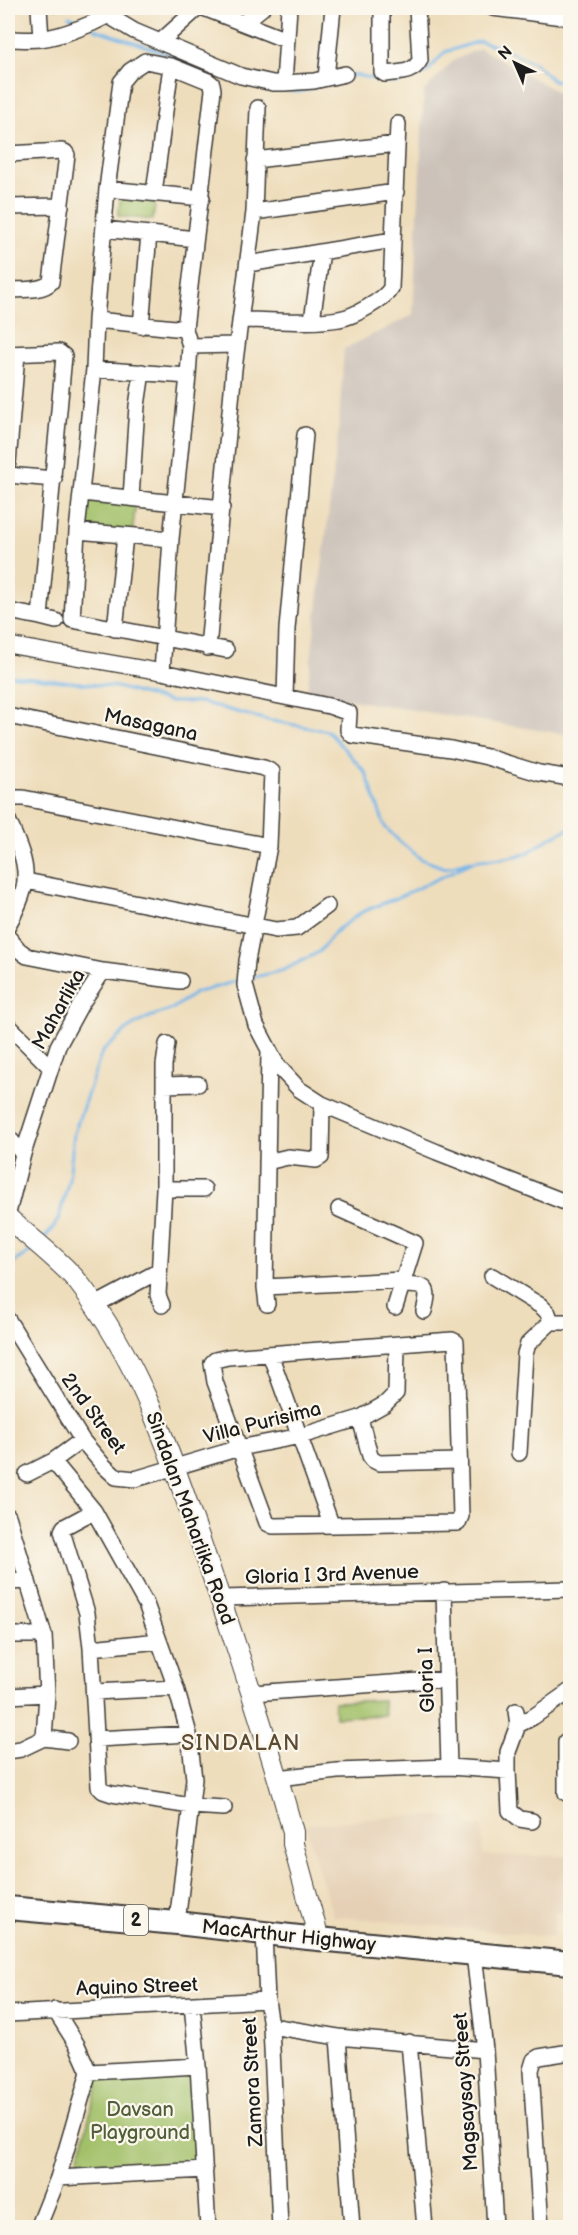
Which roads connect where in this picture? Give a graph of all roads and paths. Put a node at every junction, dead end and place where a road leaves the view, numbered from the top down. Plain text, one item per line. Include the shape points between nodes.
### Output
1 (39, 8) edge
2 (198, 8) edge
3 (204, 8) edge
4 (262, 8) edge
5 (290, 8) edge
6 (333, 8) edge
7 (382, 8) edge
8 (417, 8) edge
9 (493, 8) edge
10 (110, 10) edge
11 (570, 18) edge
12 (243, 23) junction
13 (8, 39) edge
14 (40, 39) junction
15 (286, 40) junction
16 (160, 42) junction
17 (171, 66) junction
18 (345, 74) dead end
19 (326, 78) junction
20 (284, 83) junction
21 (258, 108) dead end
22 (398, 124) dead end
23 (396, 144) junction
24 (8, 154) edge
25 (255, 160) junction
26 (107, 189) junction
27 (396, 192) junction
28 (153, 193) junction
29 (202, 198) junction
30 (61, 206) junction
31 (8, 207) edge
32 (254, 212) junction
33 (104, 229) junction
34 (149, 234) junction
35 (195, 239) junction
36 (393, 240) junction
37 (322, 252) junction
38 (248, 264) junction
39 (8, 290) edge
40 (96, 320) junction
41 (240, 320) junction
42 (312, 320) junction
43 (141, 326) junction
44 (185, 329) junction
45 (236, 345) junction
46 (190, 346) junction
47 (12, 354) edge
48 (94, 369) junction
49 (142, 372) junction
50 (188, 376) junction
51 (305, 435) dead end
52 (8, 463) edge
53 (8, 475) edge
54 (54, 479) junction
55 (82, 493) junction
56 (131, 498) junction
57 (174, 503) junction
58 (222, 508) junction
59 (77, 531) junction
60 (125, 536) junction
61 (171, 539) junction
62 (8, 611) edge
63 (40, 617) junction
64 (56, 621) dead end
65 (116, 629) junction
66 (165, 639) junction
67 (8, 645) edge
68 (208, 648) junction
69 (226, 650) dead end
70 (162, 672) junction
71 (285, 697) junction
72 (8, 716) edge
73 (570, 778) edge
74 (8, 798) edge
75 (8, 820) edge
76 (269, 846) junction
77 (26, 881) junction
78 (327, 906) dead end
79 (8, 925) edge
80 (255, 927) junction
81 (8, 937) edge
82 (103, 971) junction
83 (180, 981) dead end
84 (8, 1025) edge
85 (167, 1044) dead end
86 (269, 1052) junction
87 (50, 1067) junction
88 (198, 1084) dead end
89 (164, 1085) junction
90 (322, 1104) junction
91 (8, 1137) edge
92 (23, 1154) junction
93 (267, 1162) junction
94 (164, 1189) junction
95 (204, 1189) dead end
96 (570, 1204) edge
97 (339, 1209) dead end
98 (8, 1213) edge
99 (8, 1218) edge
100 (159, 1271) junction
101 (492, 1276) dead end
102 (402, 1283) junction
103 (265, 1287) junction
104 (267, 1304) dead end
105 (95, 1305) junction
106 (162, 1305) dead end
107 (395, 1307) dead end
108 (424, 1311) dead end
109 (8, 1320) edge
110 (551, 1322) junction
111 (570, 1322) edge
112 (397, 1345) junction
113 (270, 1354) junction
114 (360, 1418) junction
115 (301, 1436) junction
116 (82, 1440) junction
117 (239, 1448) junction
118 (519, 1453) dead end
119 (53, 1461) junction
120 (459, 1461) junction
121 (175, 1466) junction
122 (27, 1474) dead end
123 (94, 1511) junction
124 (8, 1521) edge
125 (331, 1524) junction
126 (28, 1581) junction
127 (8, 1582) edge
128 (570, 1589) edge
129 (444, 1591) junction
130 (221, 1598) junction
131 (8, 1635) edge
132 (44, 1635) junction
133 (159, 1641) junction
134 (91, 1648) junction
135 (447, 1679) junction
136 (176, 1688) junction
137 (570, 1691) edge
138 (94, 1692) junction
139 (253, 1693) junction
140 (47, 1694) junction
141 (8, 1696) edge
142 (189, 1734) junction
143 (44, 1738) junction
144 (97, 1739) junction
145 (68, 1741) dead end
146 (568, 1741) edge
147 (8, 1751) edge
148 (449, 1767) junction
149 (508, 1771) junction
150 (278, 1778) junction
151 (566, 1793) dead end
152 (191, 1806) junction
153 (224, 1808) dead end
154 (532, 1821) dead end
155 (8, 1908) edge
156 (177, 1923) junction
157 (264, 1933) junction
158 (323, 1939) junction
159 (474, 1954) junction
160 (570, 1963) edge
161 (267, 2000) junction
162 (192, 2005) junction
163 (55, 2010) junction
164 (8, 2014) edge
165 (272, 2026) junction
166 (338, 2037) junction
167 (409, 2042) junction
168 (485, 2050) junction
169 (570, 2052) edge
170 (198, 2066) junction
171 (89, 2072) junction
172 (204, 2170) junction
173 (58, 2178) junction
174 (494, 2227) edge
175 (38, 2228) edge
176 (208, 2228) edge
177 (280, 2228) edge
178 (352, 2228) edge
179 (425, 2228) edge
180 (541, 2228) edge

1 - 14 street
2 - 16 street
3 - 12 street
4 - 12 street
5 - 15 street
6 - 19 street
7 - 8 street via 385,74 411,71 420,60
9 - 11 street
10 - 14 street via 65,32
10 - 16 street via 134,31
12 - 15 street
13 - 14 street
15 - 20 street
16 - 20 street via 241,76
17 - 26 street via 145,61 122,82
17 - 28 street
17 - 29 street via 212,84
18 - 19 street
19 - 20 street
21 - 25 street
22 - 23 street
23 - 25 street
23 - 27 street
24 - 30 street via 65,152
25 - 32 street
26 - 28 street
26 - 33 street
27 - 32 street
27 - 36 street
28 - 29 street
29 - 35 street
30 - 31 street
30 - 39 street via 51,282 38,288
32 - 38 street
33 - 34 street
33 - 40 street
34 - 35 street
34 - 43 street
35 - 44 street
36 - 37 street
36 - 42 street via 388,293 342,319
37 - 38 street
37 - 42 street
38 - 41 street
40 - 43 street
40 - 48 street
41 - 42 street
41 - 45 street
43 - 44 street
44 - 46 street
45 - 46 street
45 - 58 street
46 - 50 street
47 - 52 street
47 - 54 street via 59,352 64,356
48 - 49 street
48 - 55 street
49 - 50 street
49 - 56 street
50 - 57 street
51 - 71 street via 287,629
53 - 54 street
54 - 63 street
55 - 56 street
55 - 59 street
56 - 57 street
57 - 58 street
57 - 61 street
58 - 68 street
59 - 60 street
59 - 65 street via 72,620
60 - 61 street
60 - 65 street
61 - 66 street
62 - 63 street
63 - 64 street
65 - 66 street
66 - 68 street
66 - 70 street
67 - 70 street
68 - 69 street
70 - 71 street
71 - 73 street via 348,713 348,730 352,735 451,749
72 - 76 street, Masagana via 264,768 272,772 273,785
74 - 76 street
75 - 77 street via 20,850
76 - 80 street
77 - 79 street
77 - 80 street
78 - 80 street via 297,928
80 - 86 street via 246,979 253,1017
81 - 82 street via 27,956
82 - 83 street
82 - 87 street, Maharlika via 67,1029
84 - 87 street, Maharlika
85 - 89 street
86 - 90 street via 299,1089
86 - 93 street
87 - 92 street, Maharlika
88 - 89 street
89 - 94 street
90 - 93 street via 321,1157 316,1160 288,1156
90 - 96 street
91 - 92 street
92 - 98 street, Maharlika
93 - 103 street
94 - 95 street
94 - 100 street
97 - 102 street via 415,1243
99 - 105 main road, Sindalan Maharlika Road via 76,1280
100 - 105 street
100 - 106 street via 158,1295
101 - 110 street via 542,1306
102 - 103 street
102 - 107 street
102 - 108 street via 427,1289
103 - 104 street
105 - 121 main road, Sindalan Maharlika Road via 138,1379
109 - 116 street, 2nd Street
110 - 111 street
110 - 118 street via 528,1344 525,1354
112 - 113 street
112 - 114 street, Villa Purisima via 396,1393
112 - 120 street via 456,1342
113 - 115 street
113 - 117 street via 228,1357 212,1363
114 - 115 street, Villa Purisima
114 - 120 street via 370,1456 379,1463
115 - 117 street, Villa Purisima
115 - 125 street
116 - 119 street
116 - 121 street, 2nd Street via 116,1477 135,1479
117 - 121 street, Villa Purisima
117 - 125 street via 269,1525
119 - 122 street
119 - 123 street
120 - 125 street via 458,1523
121 - 130 main road, Sindalan Maharlika Road
123 - 133 street via 146,1604
123 - 134 street via 62,1531 87,1613
124 - 126 street
126 - 127 street
126 - 132 street
128 - 129 street, Gloria I 3rd Avenue
129 - 130 street, Gloria I 3rd Avenue
129 - 135 street, Gloria I
130 - 139 main road, Sindalan Maharlika Road
131 - 132 street
132 - 140 street
133 - 134 street
133 - 136 street
134 - 138 street
135 - 139 street
135 - 148 street, Gloria I
136 - 138 street
136 - 142 street
137 - 149 street via 533,1717 517,1718 508,1752
138 - 144 street
139 - 150 main road, Sindalan Maharlika Road
140 - 141 street
140 - 143 street
142 - 144 street
142 - 152 street via 194,1779
143 - 145 street
143 - 147 street
144 - 152 street via 99,1787 103,1791
146 - 151 street
148 - 149 street
148 - 150 street via 337,1770
149 - 154 street via 510,1811 520,1819
150 - 158 main road, Sindalan Maharlika Road via 293,1832 301,1841
152 - 153 street
152 - 156 street
155 - 156 highway, MacArthur Highway / 2
156 - 157 highway, MacArthur Highway / 2
157 - 158 highway, MacArthur Highway / 2
157 - 161 street, Zamora Street
158 - 159 highway, MacArthur Highway / 2
159 - 160 highway, MacArthur Highway / 2
159 - 168 street, Magsaysay Street
161 - 162 street, Aquino Street
161 - 165 street, Zamora Street
162 - 163 street, Aquino Street
162 - 170 street
163 - 164 street, Aquino Street
163 - 171 street
165 - 166 street
165 - 177 street, Zamora Street
166 - 167 street
166 - 178 street
167 - 168 street
167 - 179 street
168 - 174 street, Magsaysay Street
169 - 180 street via 539,2057 531,2070
170 - 171 street
170 - 172 street
171 - 173 street
172 - 173 street
172 - 176 street
173 - 175 street

